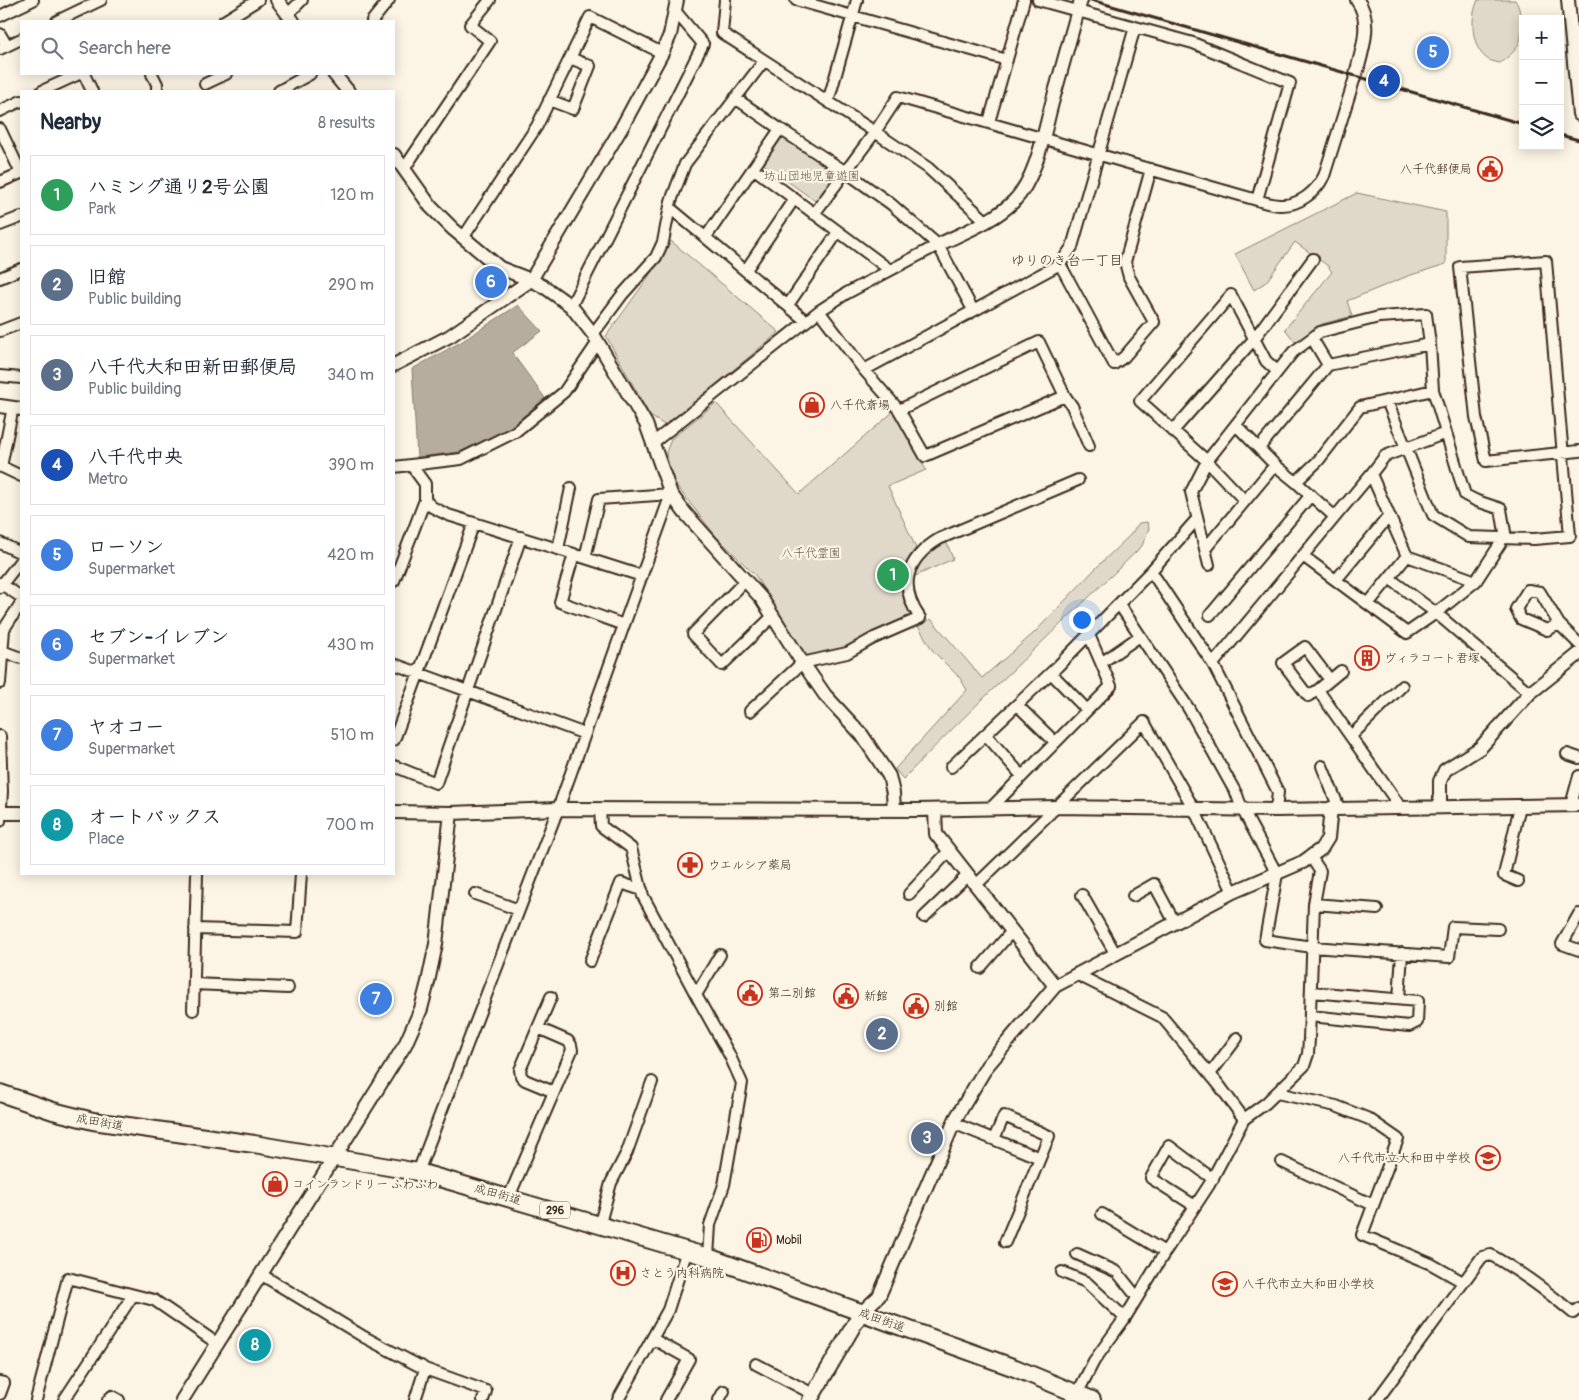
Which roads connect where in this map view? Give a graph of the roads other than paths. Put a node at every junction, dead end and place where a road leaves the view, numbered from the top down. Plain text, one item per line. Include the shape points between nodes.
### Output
1 (33, 0) edge
2 (101, 0) edge
3 (258, 0) edge
4 (277, 0) edge
5 (302, 0) edge
6 (390, 0) edge
7 (490, 0) edge
8 (725, 0) edge
9 (796, 0) edge
10 (856, 0) edge
11 (1024, 0) edge
12 (1038, 0) edge
13 (1356, 0) edge
14 (1568, 0) edge
15 (676, 6) edge
16 (1079, 6) edge
17 (0, 16) edge
18 (851, 16) junction
19 (291, 18) edge
20 (59, 20) edge
21 (226, 20) edge
22 (373, 20) edge
23 (1135, 27) junction
24 (0, 34) edge
25 (20, 39) edge
26 (3, 47) edge
27 (662, 53) junction
28 (570, 58) junction
29 (1007, 60) junction
30 (764, 61) junction
31 (1356, 74) joint
32 (77, 75) edge
33 (84, 75) edge
34 (152, 75) edge
35 (224, 75) edge
36 (308, 75) edge
37 (335, 75) edge
38 (206, 84) dead end
39 (44, 90) edge
40 (92, 90) edge
41 (157, 90) edge
42 (281, 90) edge
43 (347, 90) edge
44 (735, 98) junction
45 (550, 100) junction
46 (20, 102) edge
47 (828, 102) junction
48 (0, 112) edge
49 (1579, 114) edge
50 (989, 122) junction
51 (0, 129) edge
52 (780, 129) junction
53 (875, 132) junction
54 (1043, 138) junction
55 (1099, 154) junction
56 (395, 156) edge
57 (753, 168) junction
58 (404, 169) junction
59 (1151, 169) junction
60 (20, 172) edge
61 (846, 172) junction
62 (20, 174) edge
63 (0, 182) edge
64 (794, 199) junction
65 (1257, 200) junction
66 (670, 208) junction
67 (814, 214) junction
68 (20, 217) edge
69 (986, 221) junction
70 (0, 225) edge
71 (838, 232) junction
72 (706, 237) junction
73 (463, 238) junction
74 (938, 245) junction
75 (1313, 259) dead end
76 (1060, 264) junction
77 (20, 269) edge
78 (746, 270) junction
79 (890, 270) junction
80 (0, 278) edge
81 (532, 280) junction
82 (788, 305) junction
83 (571, 306) junction
84 (973, 310) junction
85 (819, 311) junction
86 (806, 321) junction
87 (20, 324) edge
88 (0, 331) edge
89 (596, 338) junction
90 (1312, 338) junction
91 (1254, 339) junction
92 (1430, 344) junction
93 (395, 364) edge
94 (1328, 365) junction
95 (864, 370) junction
96 (1278, 371) junction
97 (0, 376) edge
98 (20, 378) edge
99 (1433, 390) junction
100 (1065, 396) junction
101 (1387, 401) junction
102 (11, 407) edge
103 (899, 410) junction
104 (1236, 425) junction
105 (1173, 431) junction
106 (1446, 433) junction
107 (654, 442) junction
108 (1088, 446) dead end
109 (1259, 448) junction
110 (1404, 448) junction
111 (1579, 451) edge
112 (1563, 453) junction
113 (1207, 461) junction
114 (411, 465) junction
115 (1276, 465) junction
116 (0, 467) edge
117 (395, 467) edge
118 (1371, 474) junction
119 (20, 476) edge
120 (1078, 480) dead end
121 (1296, 482) junction
122 (572, 488) dead end
123 (671, 494) junction
124 (1311, 495) junction
125 (425, 500) junction
126 (1245, 501) junction
127 (1389, 516) junction
128 (1335, 517) junction
129 (1197, 519) junction
130 (474, 523) junction
131 (521, 537) junction
132 (1504, 538) junction
133 (0, 543) edge
134 (558, 549) junction
135 (1205, 549) junction
136 (20, 553) edge
137 (574, 554) junction
138 (1303, 556) junction
139 (1407, 556) junction
140 (585, 558) junction
141 (20, 561) edge
142 (1209, 566) dead end
143 (1151, 571) junction
144 (642, 576) junction
145 (395, 578) edge
146 (1389, 578) junction
147 (746, 580) junction
148 (1336, 580) junction
149 (1476, 582) junction
150 (1, 585) edge
151 (20, 602) edge
152 (1119, 604) junction
153 (1368, 604) junction
154 (20, 605) edge
155 (1436, 613) junction
156 (1210, 615) dead end
157 (773, 616) junction
158 (1559, 624) dead end
159 (624, 625) junction
160 (1089, 635) junction
161 (1140, 636) junction
162 (1579, 644) edge
163 (2, 651) junction
164 (1579, 654) edge
165 (20, 658) edge
166 (802, 663) junction
167 (1101, 663) junction
168 (395, 664) edge
169 (1213, 664) junction
170 (1342, 671) dead end
171 (1051, 672) junction
172 (418, 673) junction
173 (0, 682) edge
174 (1402, 686) dead end
175 (1318, 690) junction
176 (468, 692) junction
177 (1530, 693) junction
178 (1017, 705) junction
179 (1087, 710) junction
180 (750, 711) dead end
181 (585, 734) junction
182 (986, 735) junction
183 (0, 736) edge
184 (1351, 736) junction
185 (395, 737) edge
186 (1055, 742) junction
187 (0, 747) edge
188 (1567, 754) dead end
189 (1579, 758) edge
190 (395, 766) edge
191 (1322, 766) dead end
192 (950, 767) dead end
193 (1022, 776) junction
194 (1579, 776) edge
195 (1575, 805) edge
196 (1520, 806) junction
197 (1057, 807) junction
198 (990, 808) junction
199 (1335, 808) junction
200 (1401, 808) junction
201 (1440, 808) junction
202 (558, 809) junction
203 (600, 809) junction
204 (1194, 809) junction
205 (1242, 809) junction
206 (894, 810) junction
207 (935, 810) junction
208 (1276, 810) junction
209 (395, 812) edge
210 (451, 812) junction
211 (20, 813) edge
212 (1, 816) edge
213 (949, 851) junction
214 (1312, 857) junction
215 (1277, 874) junction
216 (197, 875) edge
217 (301, 875) edge
218 (972, 880) junction
219 (1518, 881) dead end
220 (642, 890) junction
221 (1233, 892) junction
222 (475, 894) dead end
223 (909, 894) dead end
224 (1082, 894) dead end
225 (1133, 896) dead end
226 (1314, 904) junction
227 (1378, 909) dead end
228 (519, 910) junction
229 (1579, 914) edge
230 (924, 917) dead end
231 (1175, 923) junction
232 (195, 929) junction
233 (1498, 929) dead end
234 (1012, 931) junction
235 (1312, 947) junction
236 (1579, 950) edge
237 (1115, 953) junction
238 (1402, 953) junction
239 (720, 955) dead end
240 (590, 961) dead end
241 (980, 968) dead end
242 (1076, 974) junction
243 (194, 984) junction
244 (1054, 986) junction
245 (288, 988) dead end
246 (1311, 992) junction
247 (696, 996) junction
248 (551, 997) dead end
249 (1399, 999) junction
250 (193, 1010) dead end
251 (1310, 1016) junction
252 (538, 1028) junction
253 (1237, 1038) dead end
254 (1210, 1074) junction
255 (652, 1082) dead end
256 (0, 1092) edge
257 (554, 1092) junction
258 (1277, 1093) junction
259 (1244, 1119) junction
260 (953, 1123) junction
261 (994, 1139) junction
262 (336, 1157) junction
263 (1040, 1158) junction
264 (1282, 1162) dead end
265 (418, 1172) junction
266 (1213, 1179) junction
267 (509, 1197) junction
268 (1373, 1205) junction
269 (1195, 1206) junction
270 (1102, 1214) dead end
271 (600, 1223) junction
272 (1005, 1242) dead end
273 (687, 1250) junction
274 (1165, 1252) junction
275 (1077, 1254) dead end
276 (708, 1256) junction
277 (1062, 1272) dead end
278 (262, 1275) junction
279 (1463, 1282) junction
280 (133, 1294) junction
281 (1137, 1297) junction
282 (1579, 1308) edge
283 (861, 1313) junction
284 (1125, 1318) junction
285 (653, 1339) junction
286 (218, 1344) junction
287 (756, 1364) dead end
288 (426, 1369) junction
289 (0, 1382) edge
290 (0, 1394) edge
291 (812, 1397) edge
292 (1084, 1397) edge
293 (36, 1400) edge
294 (64, 1400) edge
295 (108, 1400) edge
296 (119, 1400) edge
297 (182, 1400) edge
298 (414, 1400) edge
299 (483, 1400) edge
300 (618, 1400) edge
301 (666, 1400) edge
302 (1377, 1400) edge

1 - 17 street
2 - 20 street
3 - 21 street
4 - 19 street
5 - 19 street
6 - 22 street
7 - 58 street via 470,25 490,41
8 - 30 street via 722,33
9 - 18 street
10 - 18 street
11 - 29 street
12 - 16 street
13 - 31 street via 1364,18 1365,40
14 - 49 street
15 - 27 street via 670,35
15 - 83 street via 703,44
16 - 23 street
16 - 54 street
18 - 29 street
18 - 47 street
23 - 55 street
23 - 65 street via 1193,43 1290,83
24 - 26 street
25 - 26 street
27 - 28 street via 590,17
27 - 81 street
28 - 45 street
28 - 45 street via 590,66 574,109
29 - 50 street
30 - 44 street
30 - 47 street
31 - 65 street via 1320,184 1296,202 1281,205
32 - 39 street
33 - 40 street
34 - 41 street
35 - 38 street
36 - 42 street
37 - 43 street
44 - 52 street
44 - 66 street via 685,164
45 - 73 street via 537,126
46 - 48 street
47 - 53 street
50 - 53 street via 898,97
50 - 54 street
51 - 60 street
52 - 57 street
52 - 61 street
53 - 61 street
53 - 69 street via 928,168
54 - 55 street
54 - 69 street via 1021,193
55 - 59 street
55 - 76 street via 1072,247
56 - 58 street
57 - 64 street
57 - 72 street
58 - 73 street via 431,207
59 - 65 street
59 - 76 street via 1125,262 1129,277 1154,322 1114,364
61 - 67 street
61 - 74 street via 891,204
62 - 63 street
64 - 67 street
64 - 78 street
66 - 72 street
66 - 89 street via 663,242 656,257 622,295
67 - 71 street
68 - 70 street
69 - 74 street
71 - 79 street
71 - 82 street
72 - 78 street
73 - 81 street via 500,268
74 - 79 street
74 - 84 street
75 - 91 street
76 - 84 street
77 - 80 street
78 - 82 street
79 - 85 street
81 - 83 street
81 - 93 street via 450,336
82 - 86 street
83 - 89 street
84 - 95 street
85 - 86 street
85 - 95 street
86 - 107 street
87 - 88 street
89 - 107 street
89 - 114 street via 564,392 515,432 461,459
90 - 92 street via 1320,332 1379,317 1426,314
90 - 94 street
90 - 96 street via 1293,352
91 - 96 street via 1266,361
91 - 105 street
91 - 105 street via 1231,295 1140,401
92 - 94 street
92 - 99 street
94 - 109 street
95 - 103 street
96 - 104 street
97 - 98 street
99 - 101 street
99 - 106 street
100 - 103 street via 925,456
100 - 103 street via 1039,342
100 - 108 street
101 - 110 street
101 - 121 street via 1360,407
102 - 116 street
104 - 109 street
104 - 113 street
105 - 113 street
106 - 110 street
106 - 132 street via 1465,495 1501,508 1506,532
107 - 123 street
109 - 115 street
110 - 118 street via 1385,456
110 - 132 street via 1433,515 1469,537
111 - 112 street
112 - 112 street via 1546,261 1460,268 1476,418 1486,461
112 - 132 street via 1570,536
113 - 126 street
113 - 129 street via 1191,492
114 - 117 street
114 - 125 street via 425,484
115 - 121 street
115 - 126 street
116 - 119 street
118 - 127 street
118 - 128 street
120 - 166 street via 928,546 909,572 907,587 909,600 920,618 847,653
121 - 124 street
122 - 134 street
123 - 140 street via 600,499
123 - 144 street
123 - 147 street via 685,514
124 - 128 street
124 - 156 street
125 - 130 street via 448,515
125 - 145 street
126 - 135 street
127 - 139 street
127 - 148 street
128 - 138 street
129 - 135 street
129 - 143 street
130 - 131 street
130 - 172 street
131 - 134 street
131 - 176 street
132 - 149 street
133 - 136 street
134 - 137 street
135 - 142 street
137 - 140 street
137 - 159 street via 560,602
138 - 148 street
138 - 169 street
139 - 146 street
139 - 149 street
140 - 144 street
141 - 150 street
143 - 152 street
143 - 169 street
144 - 159 street
146 - 153 street
146 - 155 street
147 - 157 street
147 - 157 street via 693,634 722,665
148 - 153 street
149 - 155 street
150 - 151 street
152 - 160 street
152 - 161 street
153 - 155 street via 1407,634
154 - 163 street via 4,629
155 - 177 street
157 - 166 street
158 - 162 street
159 - 181 street
160 - 167 street
160 - 171 street
161 - 167 street
161 - 205 street via 1189,709
163 - 165 street
163 - 173 street
164 - 177 street
166 - 180 street
166 - 206 street via 825,695 862,735 889,776
167 - 179 street via 1111,686
168 - 172 street
169 - 208 street via 1278,792
170 - 175 street
171 - 178 street
171 - 179 street
172 - 176 street
172 - 185 street
174 - 184 street
175 - 175 street via 1308,696 1283,663 1306,647 1330,680
175 - 184 street
176 - 181 street
176 - 190 street via 436,783
177 - 201 street via 1480,748 1445,770 1440,781
178 - 182 street
178 - 186 street
179 - 186 street
181 - 202 street
182 - 192 street
182 - 193 street
183 - 187 street
184 - 200 street
186 - 193 street
187 - 212 street
188 - 189 street
191 - 199 street
193 - 198 street
194 - 195 street
195 - 196 street
196 - 201 street
196 - 219 street via 1504,875
197 - 198 street
197 - 204 street
197 - 204 street via 1144,722
197 - 218 street
198 - 207 street
199 - 200 street
199 - 208 street
199 - 214 street via 1328,838
200 - 201 street
202 - 203 street
202 - 210 street
202 - 228 street
203 - 206 street
203 - 220 street via 601,826 631,848
204 - 205 street
204 - 221 street
205 - 208 street
205 - 215 street
206 - 207 street
207 - 213 street via 936,834
209 - 210 street
210 - 262 street via 436,944 421,1009 405,1045
211 - 212 street
213 - 218 street
213 - 223 street
214 - 215 street
214 - 226 street via 1320,871
215 - 221 street
215 - 235 street via 1266,940
216 - 232 street
217 - 232 street via 297,932
218 - 230 street
218 - 234 street
220 - 240 street via 621,883
220 - 247 street
221 - 231 street
222 - 228 street
224 - 237 street
225 - 231 street via 1154,884
226 - 227 street
226 - 235 street
228 - 265 street
229 - 236 street via 1562,944
231 - 237 street
232 - 243 street
233 - 238 street via 1453,927 1449,957
234 - 241 street
234 - 244 street
235 - 238 street
235 - 246 street
237 - 242 street
238 - 249 street
239 - 247 street
242 - 244 street
242 - 254 street via 1162,1017
243 - 245 street
243 - 250 street
244 - 260 street via 987,1066
246 - 249 street
246 - 251 street
247 - 276 street via 742,1083 724,1185 710,1225
248 - 252 street
249 - 251 street via 1418,1001 1418,1022 1409,1026
251 - 258 street via 1308,1054 1304,1066
252 - 257 street via 520,1070 521,1076
252 - 257 street via 572,1044
253 - 254 street
254 - 259 street
255 - 271 street via 627,1152 611,1184
256 - 262 highway, 成田街道 / 296 via 53,1112 93,1121
257 - 267 street
258 - 259 street
258 - 268 street via 1336,1106 1369,1119 1398,1140
259 - 266 street
260 - 261 street
260 - 283 street via 878,1296
261 - 263 street
261 - 263 street via 1004,1116 1049,1136
262 - 265 highway, 成田街道 / 296
262 - 278 street
263 - 272 street
264 - 268 street
265 - 267 highway, 成田街道 / 296
266 - 269 street
266 - 269 street via 1169,1146 1151,1178
267 - 271 highway, 成田街道 / 296
268 - 279 street via 1362,1235 1431,1264
269 - 274 street
270 - 274 street
271 - 273 highway, 成田街道 / 296
273 - 276 highway, 成田街道 / 296
273 - 285 street via 668,1310
274 - 281 street
275 - 281 street via 1116,1272
276 - 283 highway, 成田街道 / 296
277 - 284 street via 1086,1282
278 - 286 street
278 - 288 street via 364,1337
279 - 282 street via 1482,1256 1491,1255 1542,1287 1573,1314
279 - 302 street
280 - 286 street via 154,1300
280 - 293 street via 68,1278
280 - 294 street
281 - 284 street
283 - 291 main road
283 - 292 highway, 成田街道 / 296 via 1015,1368
284 - 292 street via 1094,1361
285 - 300 street
285 - 301 street via 689,1359
286 - 297 street
287 - 291 street
288 - 298 street
288 - 299 street via 486,1391
289 - 290 street via 4,1382
295 - 296 street via 112,1396

